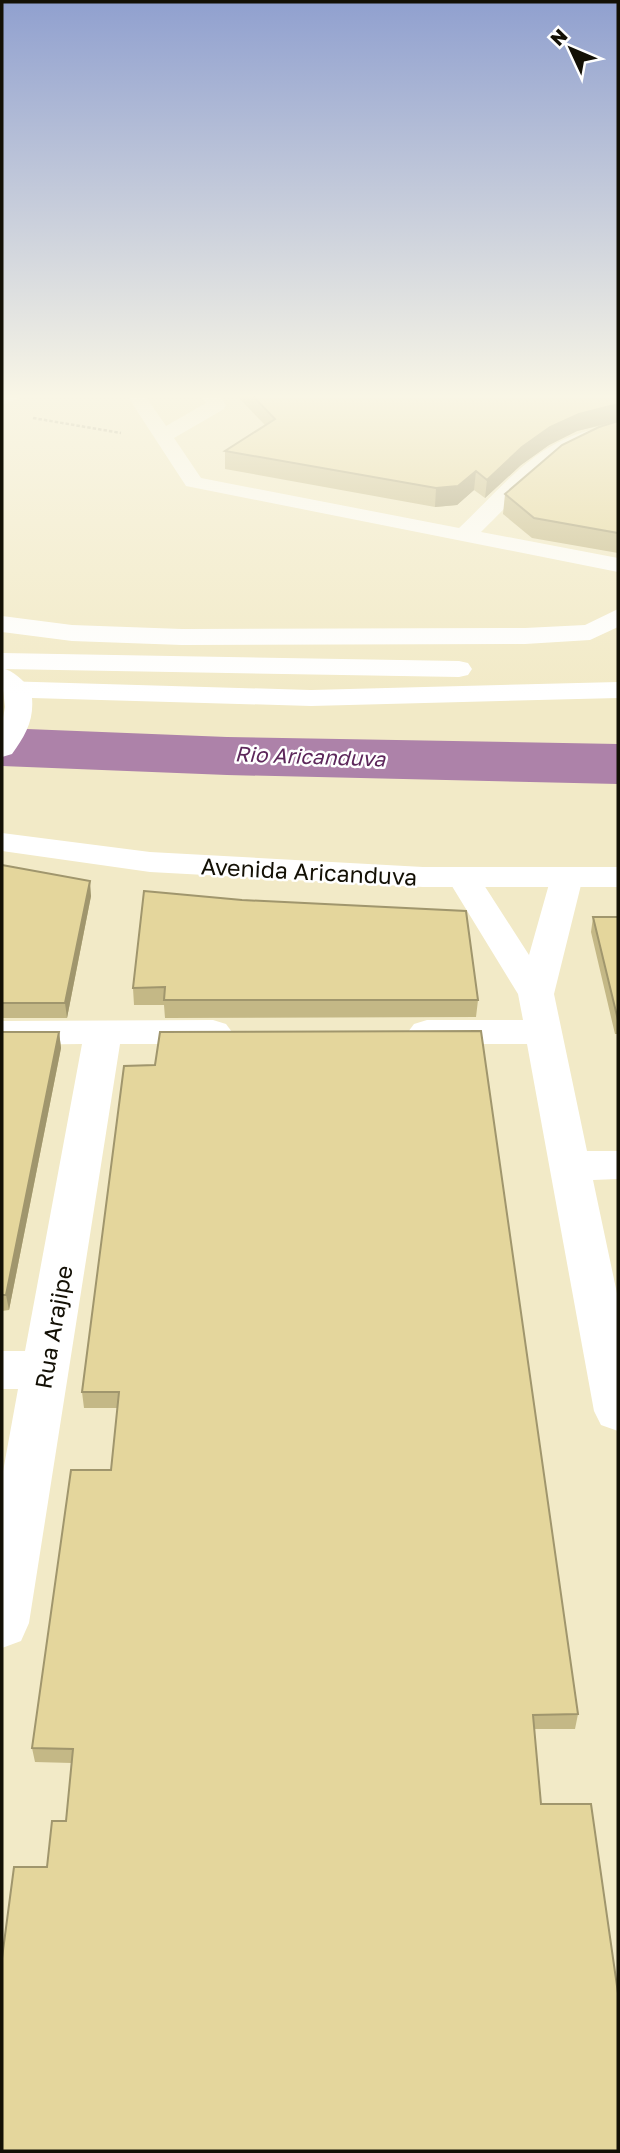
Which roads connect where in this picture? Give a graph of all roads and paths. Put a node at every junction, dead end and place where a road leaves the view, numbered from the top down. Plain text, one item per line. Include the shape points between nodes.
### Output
1 (249, 494) edge
2 (509, 494) edge
3 (464, 536) junction
4 (618, 565) edge
5 (618, 617) edge
6 (2, 624) edge
7 (2, 662) edge
8 (618, 673) edge
9 (10, 690) edge
10 (618, 690) edge
11 (2, 748) edge
12 (2, 842) edge
13 (568, 877) junction
14 (618, 877) edge
15 (463, 878) junction
16 (539, 1013) junction
17 (2, 1032) edge
18 (103, 1032) junction
19 (241, 1032) edge
20 (392, 1032) edge
21 (618, 1165) edge
22 (572, 1166) junction
23 (24, 1370) edge
24 (618, 1410) edge
25 (2, 1623) edge

1 - 3 main road
2 - 3 main road
3 - 4 main road
5 - 6 main road via 590,632 500,636 183,637 72,633
7 - 8 main road
9 - 10 main road via 311,698
9 - 11 main road via 12,734
12 - 15 main road, Avenida Aricanduva via 150,862
13 - 14 main road, Avenida Aricanduva
13 - 15 main road, Avenida Aricanduva
13 - 16 main road
15 - 16 main road
16 - 20 main road
16 - 22 main road
17 - 18 main road
18 - 19 main road
18 - 23 main road, Rua Arajipe
21 - 22 main road
22 - 24 main road
23 - 25 main road, Rua Arajipe

